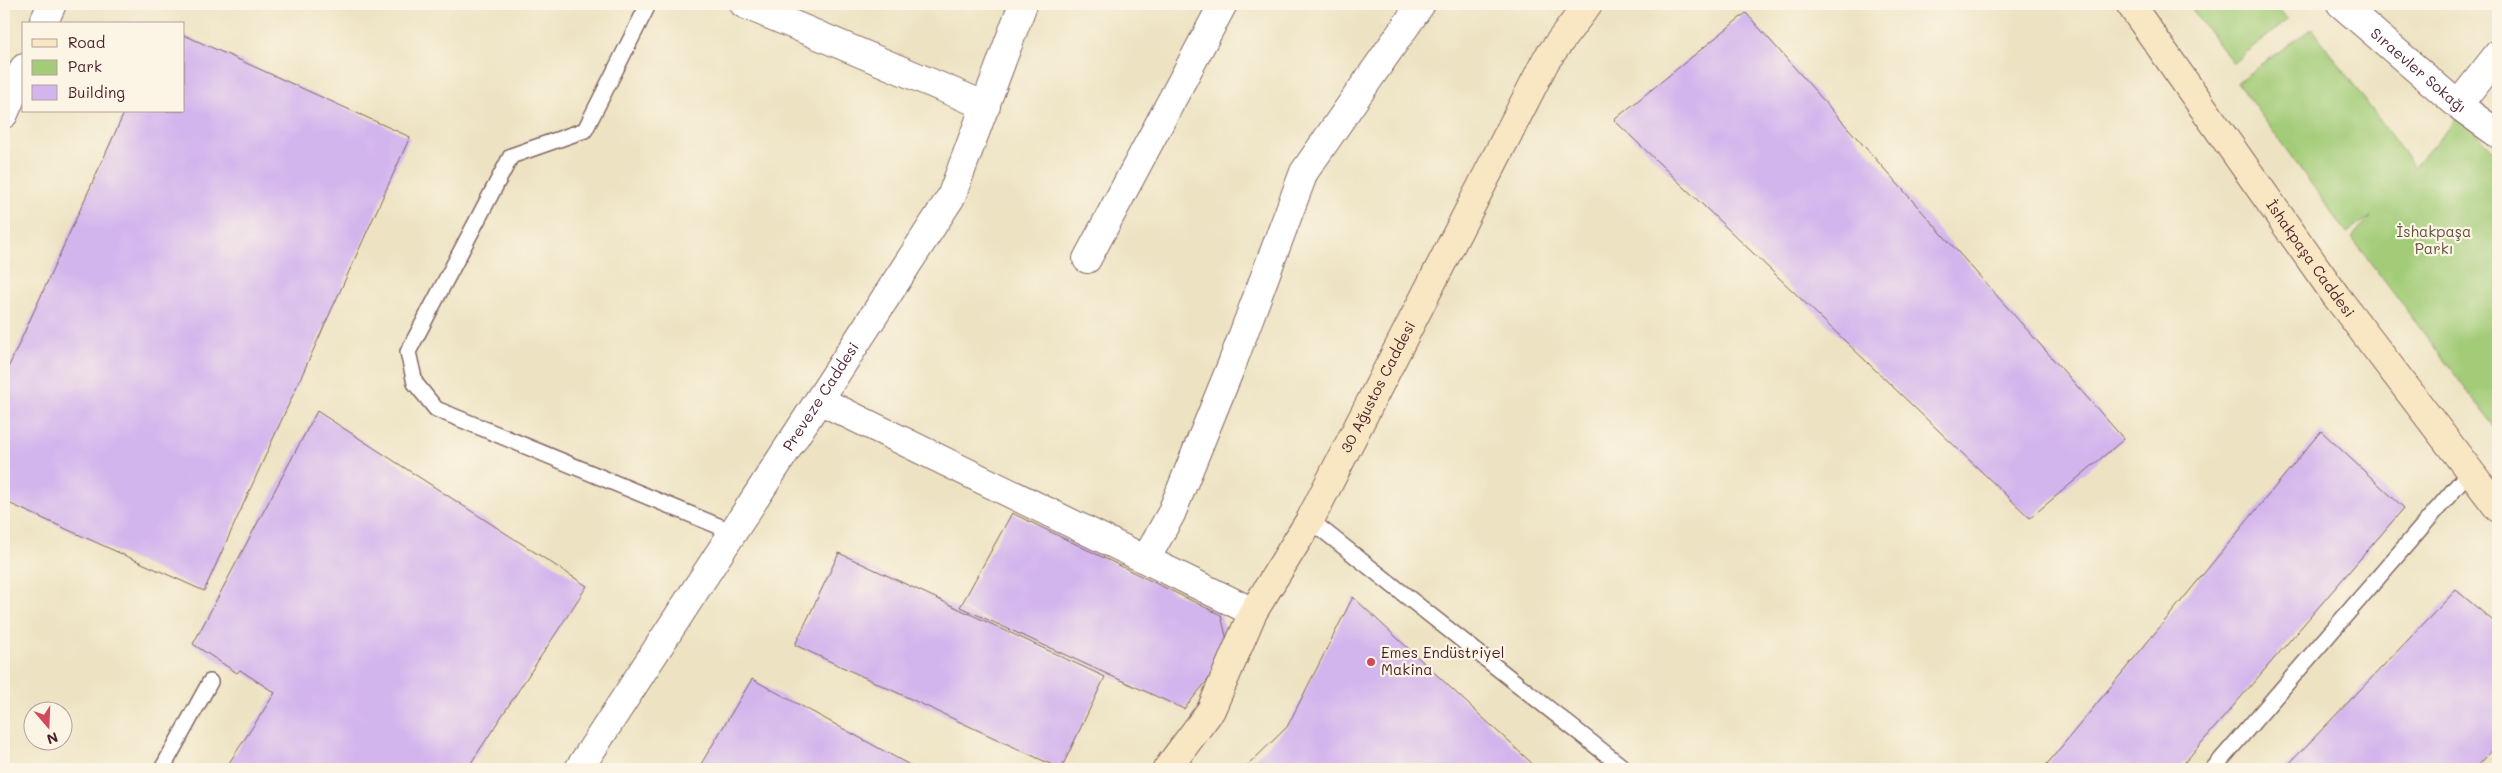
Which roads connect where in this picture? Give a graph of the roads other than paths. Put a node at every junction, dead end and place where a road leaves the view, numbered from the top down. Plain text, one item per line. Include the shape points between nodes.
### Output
1 (52, 4) edge
2 (744, 4) edge
3 (1024, 4) edge
4 (1223, 4) edge
5 (1421, 4) edge
6 (1588, 4) edge
7 (2130, 4) edge
8 (2341, 4) edge
9 (646, 9) dead end
10 (44, 22) edge
11 (2498, 54) edge
12 (22, 73) edge
13 (986, 106) junction
14 (2458, 106) junction
15 (4, 114) edge
16 (2498, 134) edge
17 (1087, 259) dead end
18 (820, 400) junction
19 (2470, 471) junction
20 (2498, 508) edge
21 (1310, 520) junction
22 (733, 532) junction
23 (1146, 559) junction
24 (1253, 612) junction
25 (210, 682) dead end
26 (162, 769) edge
27 (579, 769) edge
28 (1167, 769) edge
29 (1625, 769) edge
30 (2213, 769) edge

1 - 10 street
2 - 13 street
3 - 13 street, Preveze Caddesi
4 - 17 street
5 - 23 street via 1304,172 1171,514
6 - 21 street, 30 Ağustos Caddesi via 1546,60
7 - 19 street, İshakpaşa Caddesi via 2336,296
8 - 14 street, Sıraevler Sokağı
9 - 22 lane via 585,130 511,156 408,352 415,383 436,409
11 - 14 street
12 - 15 street
13 - 18 street, Preveze Caddesi via 952,197
14 - 16 street, Sıraevler Sokağı
18 - 22 street, Preveze Caddesi
18 - 23 street
19 - 20 street, İshakpaşa Caddesi
19 - 30 lane
21 - 24 street, 30 Ağustos Caddesi
21 - 29 lane
22 - 27 street, Preveze Caddesi
23 - 24 street
24 - 28 street, 30 Ağustos Caddesi via 1211,710
25 - 26 lane

